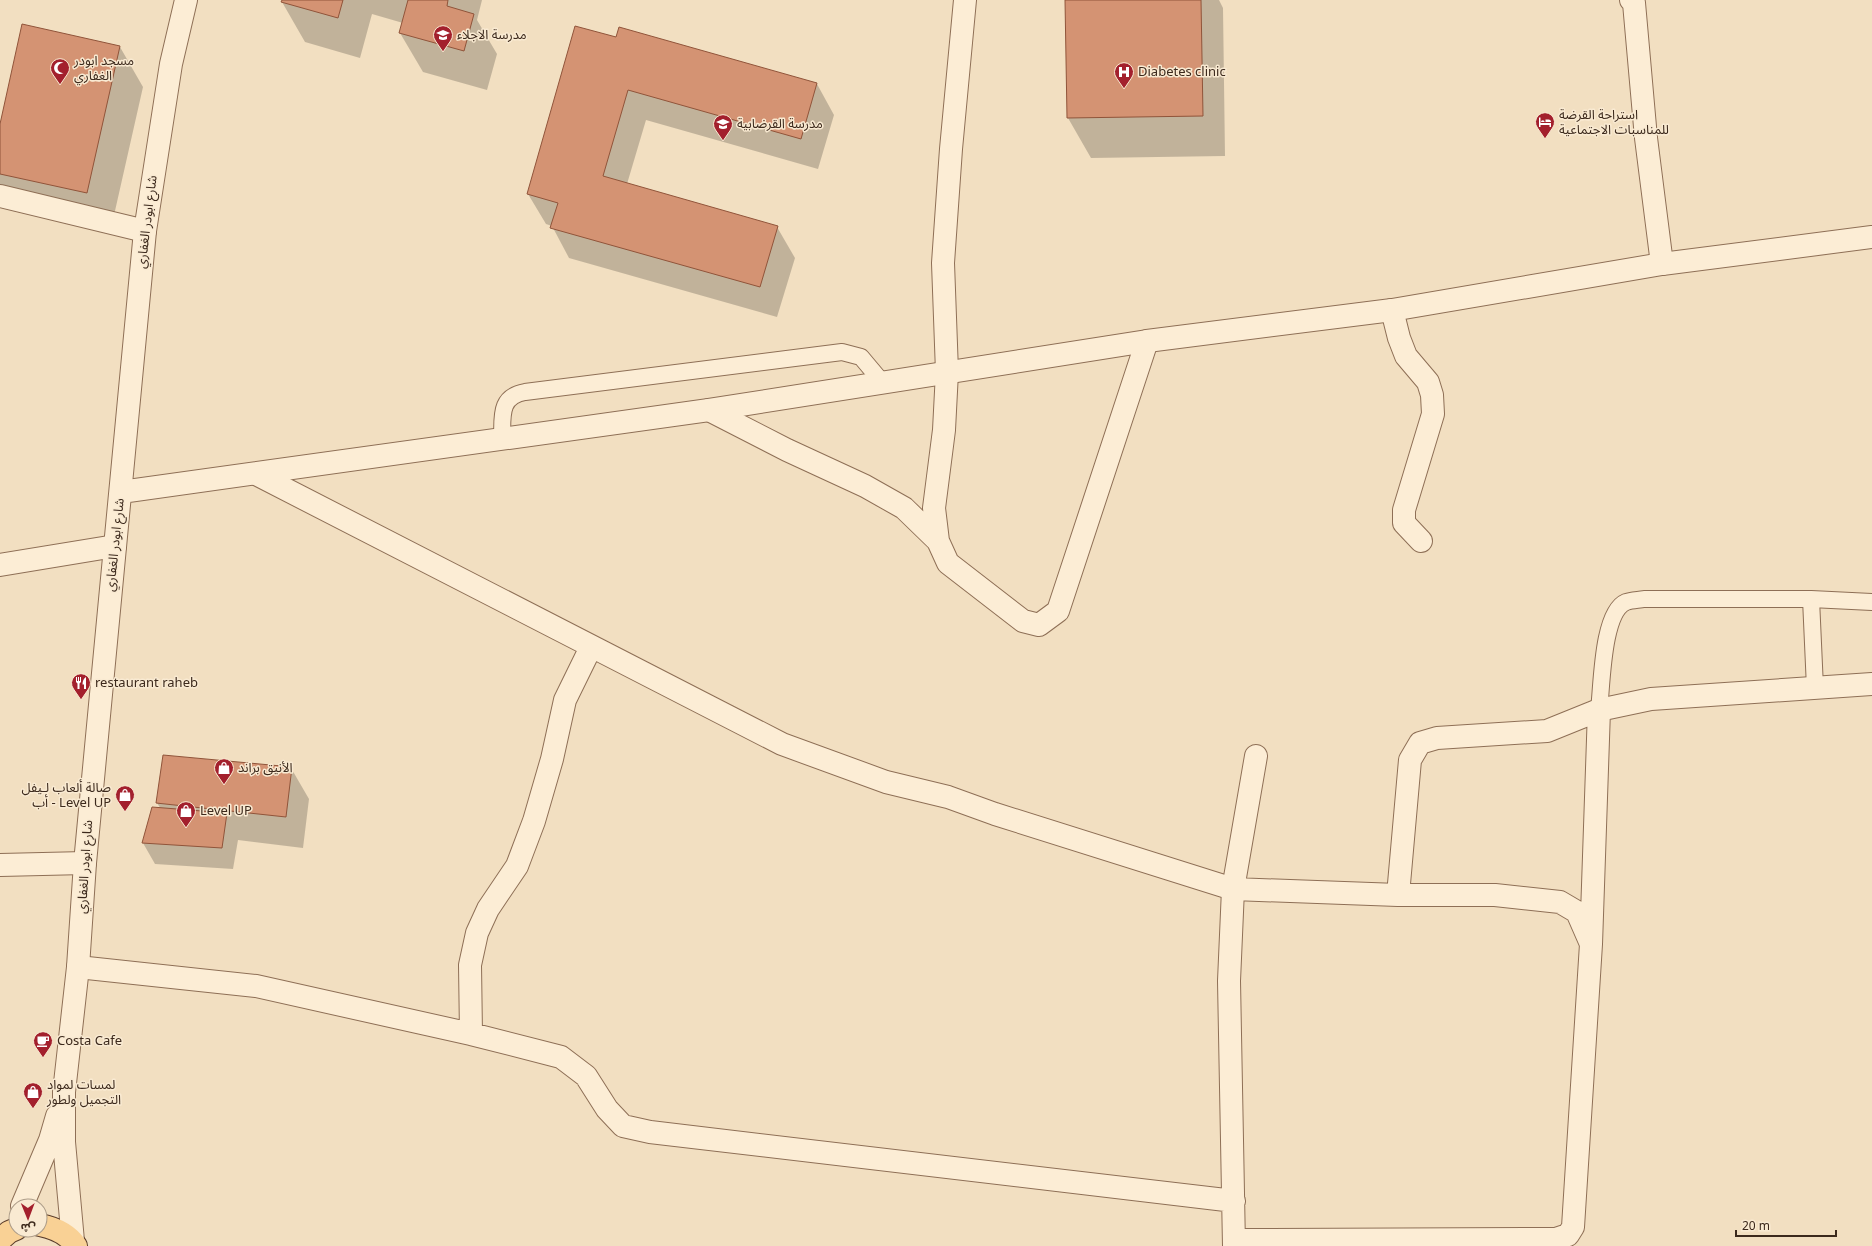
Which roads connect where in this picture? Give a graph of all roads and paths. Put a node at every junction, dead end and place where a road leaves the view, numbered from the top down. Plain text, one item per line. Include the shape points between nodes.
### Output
1 (186, 0) edge
2 (966, 0) edge
3 (1633, 1) edge
4 (0, 196) edge
5 (144, 231) junction
6 (1872, 237) edge
7 (1662, 264) junction
8 (1392, 310) junction
9 (1147, 341) junction
10 (947, 372) junction
11 (882, 382) junction
12 (709, 410) junction
13 (502, 439) junction
14 (256, 474) junction
15 (121, 492) junction
16 (938, 541) junction
17 (1421, 541) dead end
18 (115, 546) junction
19 (0, 565) edge
20 (1811, 599) junction
21 (1872, 602) edge
22 (591, 648) junction
23 (1872, 684) edge
24 (1815, 688) junction
25 (1599, 710) junction
26 (1256, 756) dead end
27 (85, 863) junction
28 (0, 865) edge
29 (1233, 889) junction
30 (1398, 895) junction
31 (1592, 944) junction
32 (78, 967) junction
33 (471, 1034) junction
34 (64, 1092) junction
35 (25, 1198) edge
36 (1234, 1201) junction
37 (48, 1227) edge
38 (75, 1243) edge
39 (1234, 1243) edge

1 - 5 street, شارع ابودر الغفاري via 171,64
2 - 10 street via 943,263
3 - 7 street via 1646,138
4 - 5 street
5 - 15 street, شارع ابودر الغفاري
6 - 7 street
7 - 8 street
8 - 9 street
8 - 17 street via 1398,338 1406,356 1428,382 1432,395 1433,414 1404,510 1404,523
9 - 10 street
9 - 16 street via 1058,611 1039,625 1023,621 948,563
10 - 11 street
10 - 16 street via 944,430 934,508
11 - 12 street
11 - 13 lane via 861,357 842,352 525,392 511,396 506,402 503,410
12 - 13 street
12 - 16 street via 898,504
13 - 14 street
14 - 15 street
14 - 22 street
15 - 18 street, شارع ابودر الغفاري
18 - 19 street
18 - 27 street, شارع ابودر الغفاري
20 - 21 lane
20 - 24 lane
20 - 25 lane via 1644,599 1625,602 1613,614 1607,630
22 - 29 street via 782,744 886,782 948,797
22 - 33 street via 565,700 552,759 517,866 488,909 477,933 470,965
23 - 24 street
24 - 25 street via 1651,699
25 - 30 street via 1547,731 1437,738 1420,743 1410,760
25 - 31 street
26 - 29 street
27 - 28 street
27 - 32 street, شارع ابودر الغفاري
29 - 30 street
29 - 36 street via 1229,981
30 - 31 street via 1496,895 1560,902 1577,912
31 - 39 street via 1573,1227 1568,1235 1556,1239
32 - 33 street via 256,986
32 - 34 street, شارع ابودر الغفاري
33 - 36 street via 561,1057 586,1076 607,1109 623,1126 650,1132
34 - 35 street, شارع ابودر الغفاري via 50,1140
34 - 38 street, شارع ابودر الغفاري via 64,1149
36 - 39 street
37 - 38 main road via 62,1232

